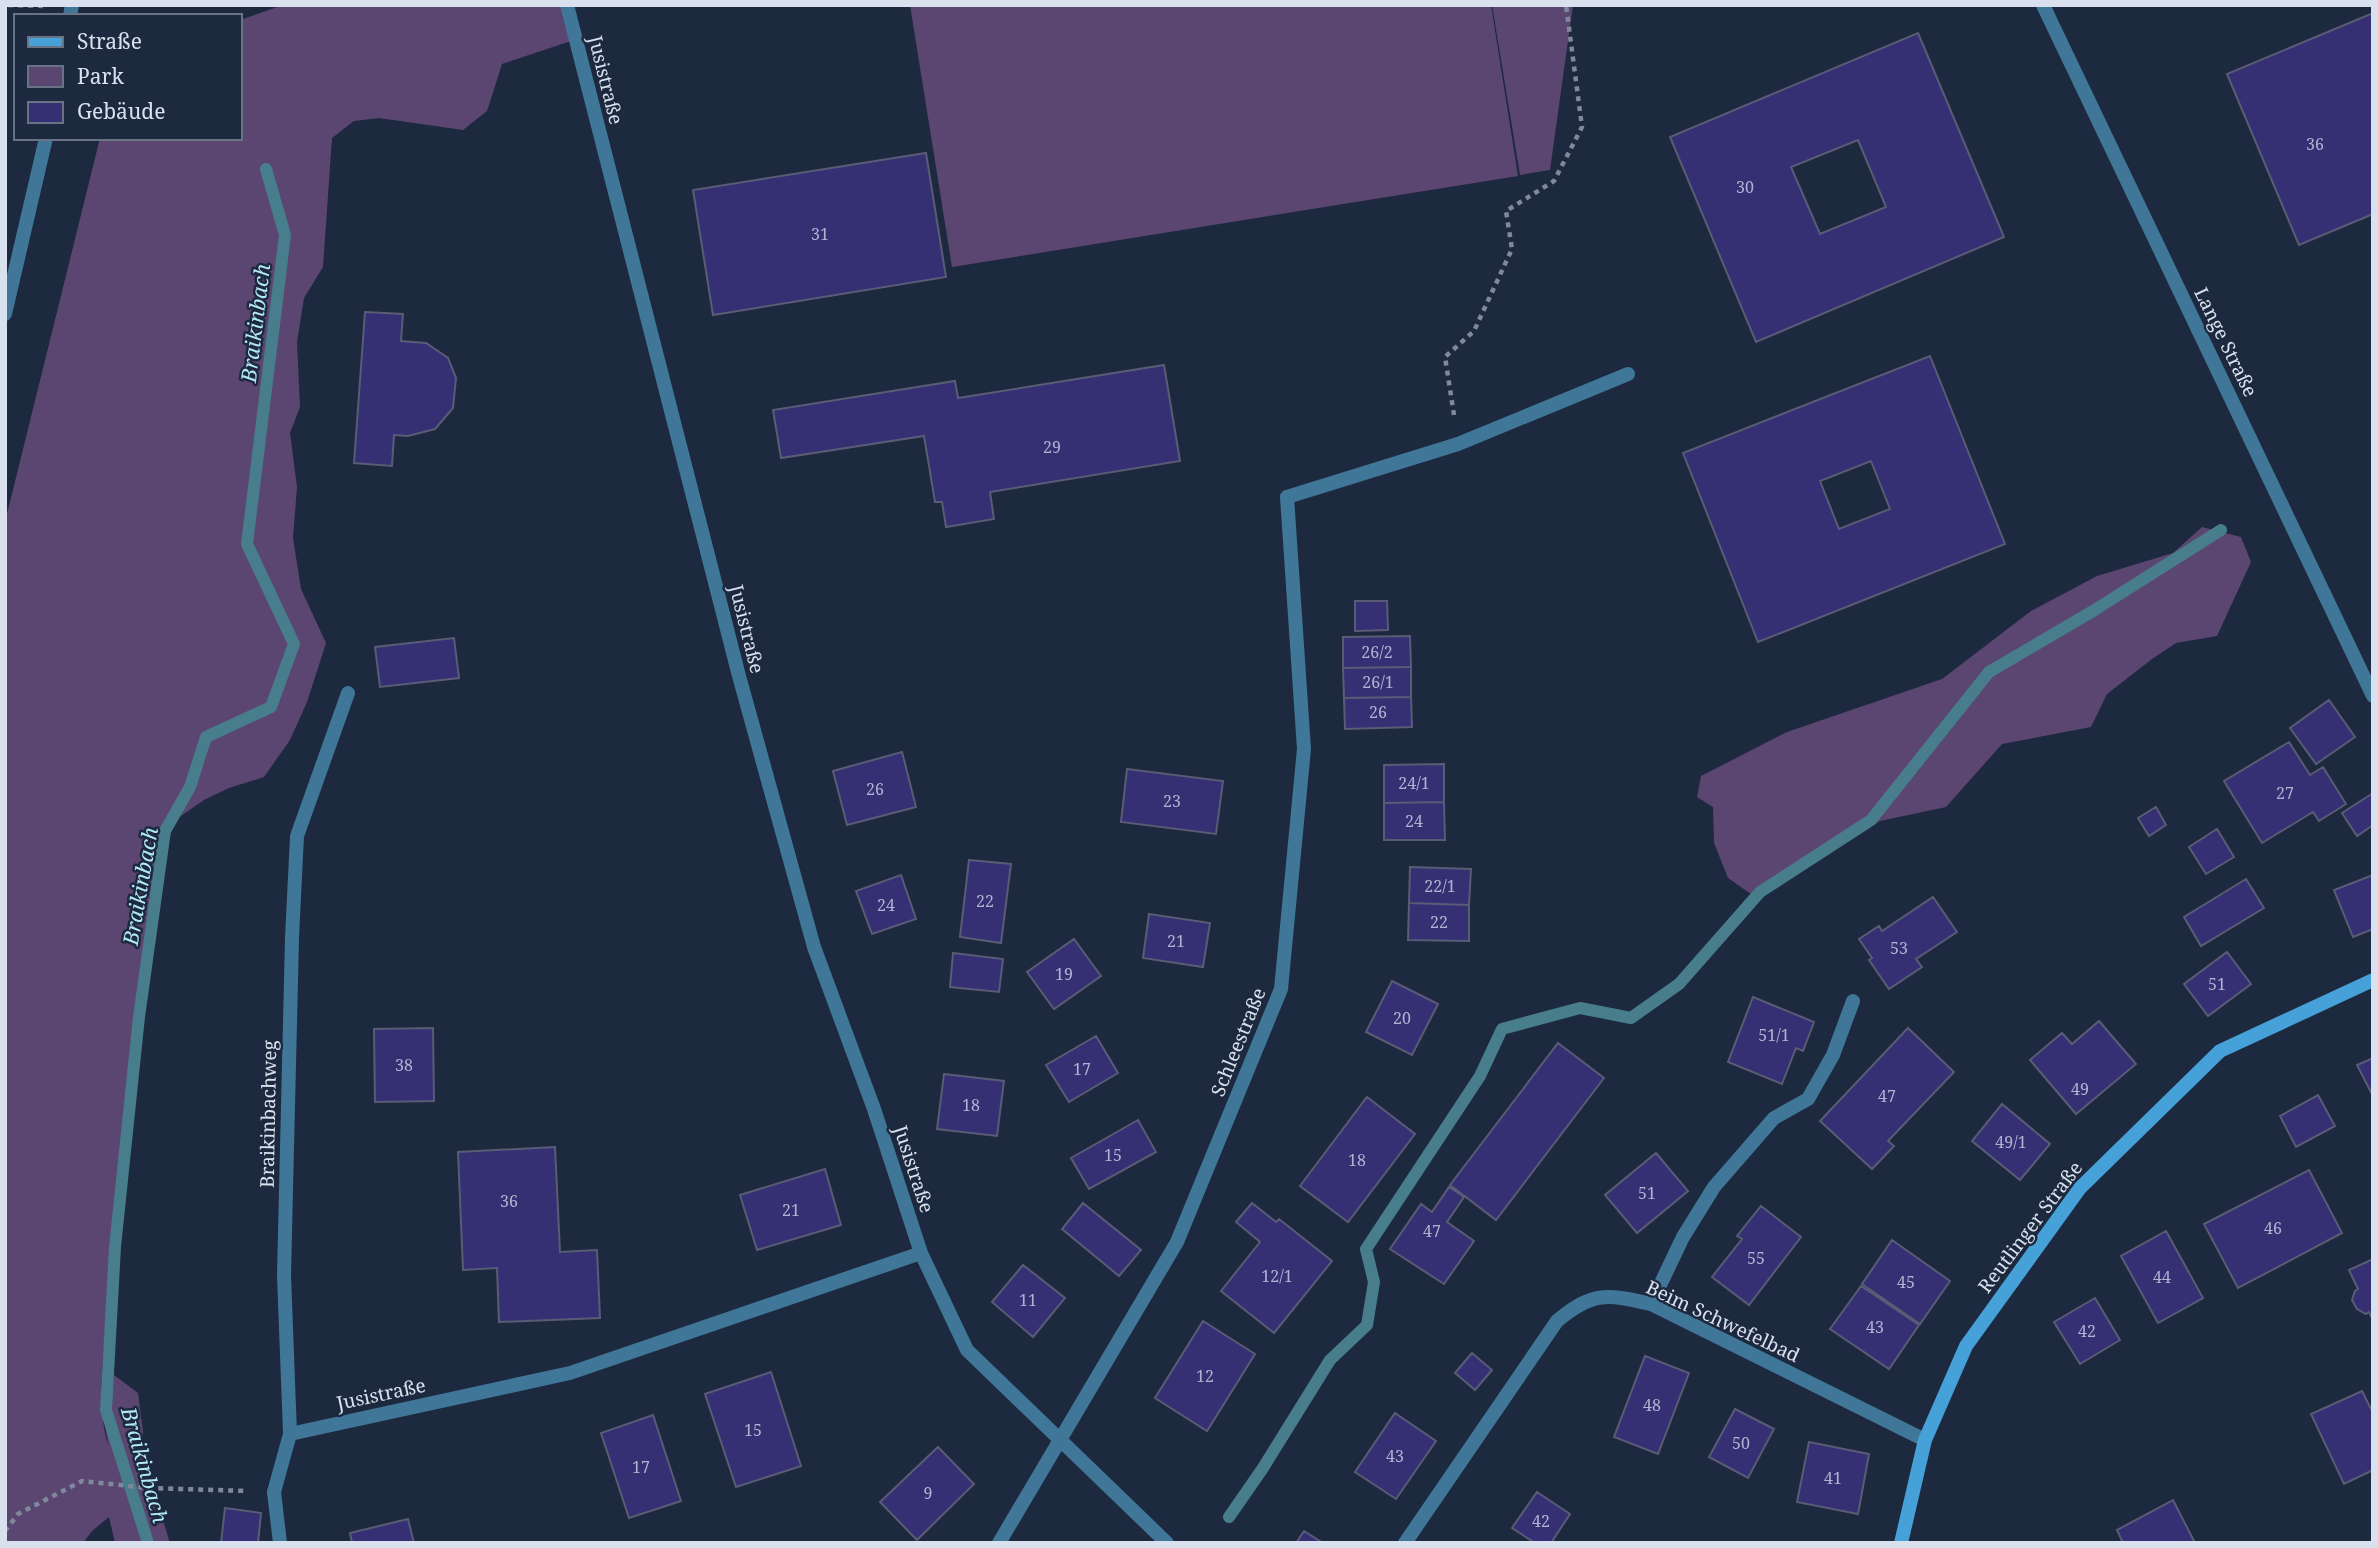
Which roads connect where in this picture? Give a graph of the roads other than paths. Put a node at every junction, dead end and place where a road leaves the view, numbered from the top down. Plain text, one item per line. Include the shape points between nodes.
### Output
1 (567, 5) edge
2 (2043, 5) edge
3 (46, 140) edge
4 (5, 314) edge
5 (1628, 374) dead end
6 (348, 693) dead end
7 (2373, 696) edge
8 (2373, 980) edge
9 (1853, 1001) dead end
10 (921, 1253) junction
11 (1651, 1304) junction
12 (290, 1434) junction
13 (1925, 1440) junction
14 (1059, 1441) junction
15 (279, 1543) edge
16 (999, 1543) edge
17 (1167, 1543) edge
18 (1405, 1543) edge
19 (1901, 1543) edge

1 - 10 street, Jusistraße via 739,676 814,947
2 - 7 street, Lange Straße
3 - 4 street
5 - 14 street, Schleestraße via 1458,444 1287,497 1304,749 1281,989 1177,1242
6 - 12 street, Braikinbachweg via 297,836 284,1275
8 - 13 main road, Reutlinger Straße via 2220,1051 2080,1188 1966,1346
9 - 11 street via 1833,1055 1808,1099 1774,1118 1714,1187
10 - 12 street, Jusistraße via 570,1373
10 - 14 street, Jusistraße via 967,1350
11 - 13 street, Beim Schwefelbad
11 - 18 street, Beim Schwefelbad via 1599,1296 1577,1304 1557,1321
12 - 15 street, Braikinbachweg via 274,1492
13 - 19 main road, Reutlinger Straße
14 - 16 street, Schleestraße
14 - 17 street, Jusistraße

